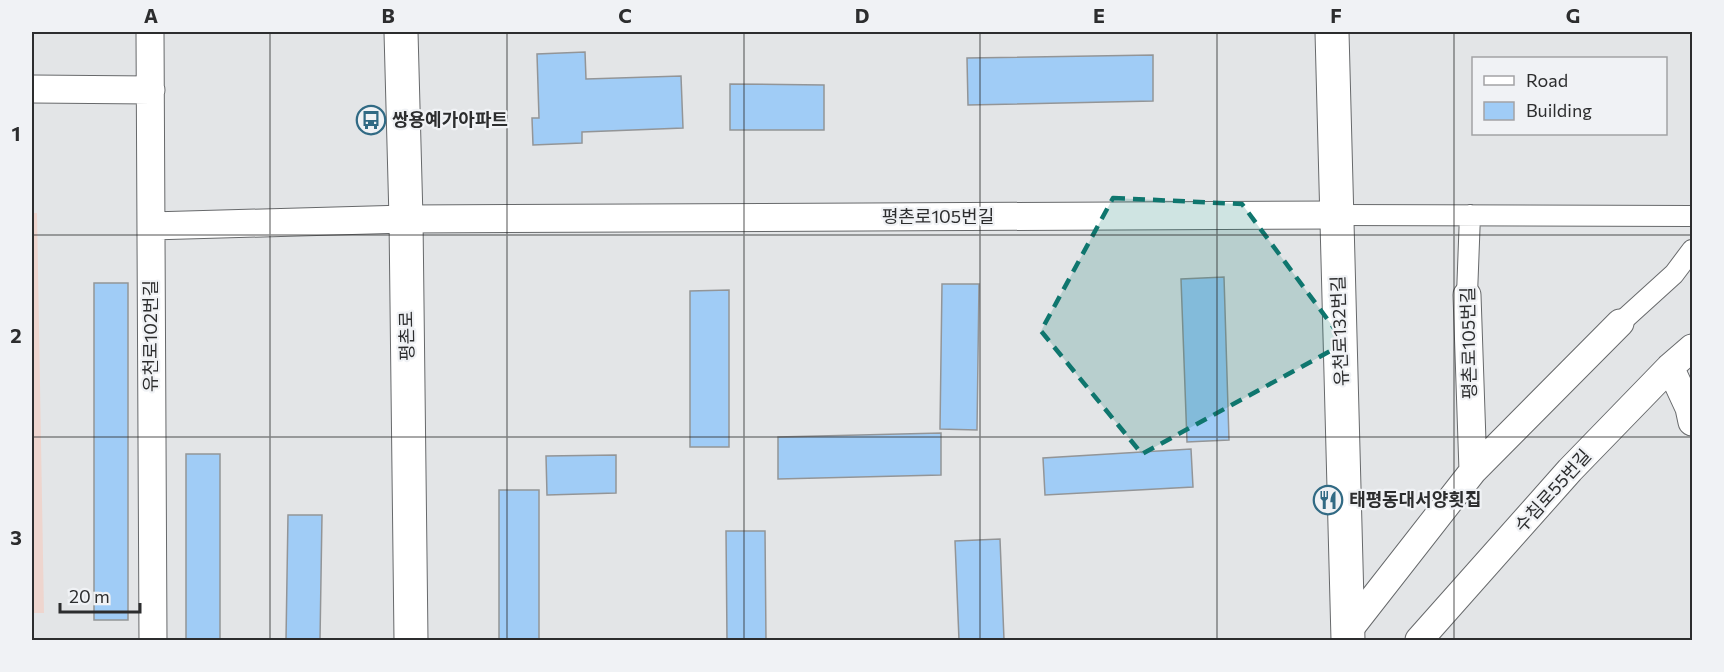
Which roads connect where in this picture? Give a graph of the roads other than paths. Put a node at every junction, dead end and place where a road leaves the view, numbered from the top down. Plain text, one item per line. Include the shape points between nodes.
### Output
1 (150, 32) edge
2 (401, 32) edge
3 (1332, 32) edge
4 (32, 89) edge
5 (151, 90) junction
6 (1336, 215) junction
7 (1470, 215) junction
8 (1692, 216) edge
9 (406, 219) junction
10 (151, 226) junction
11 (1692, 250) edge
12 (1467, 295) joint
13 (1620, 323) joint
14 (1692, 348) edge
15 (1670, 367) junction
16 (1692, 422) edge
17 (1473, 471) junction
18 (1348, 636) edge
19 (153, 640) edge
20 (411, 640) edge
21 (1419, 640) edge

1 - 5 street, 유천로102번길
2 - 9 main road, 평촌로
3 - 6 main road, 유천로132번길
4 - 5 street
5 - 10 street, 유천로102번길
6 - 7 street, 평촌로105번길
6 - 9 street, 평촌로105번길
6 - 18 main road, 유천로132번길
7 - 8 street, 평촌로105번길
7 - 12 street, 평촌로105번길
9 - 10 street, 평촌로105번길
9 - 20 main road, 평촌로
10 - 19 street, 유천로102번길
11 - 13 street, 유천로132번길 via 1674,274
12 - 17 street, 평촌로105번길
13 - 17 street, 유천로132번길
14 - 15 street, 수침로55번길
15 - 16 street
15 - 21 street, 수침로55번길 via 1570,470
17 - 18 street, 유천로132번길

